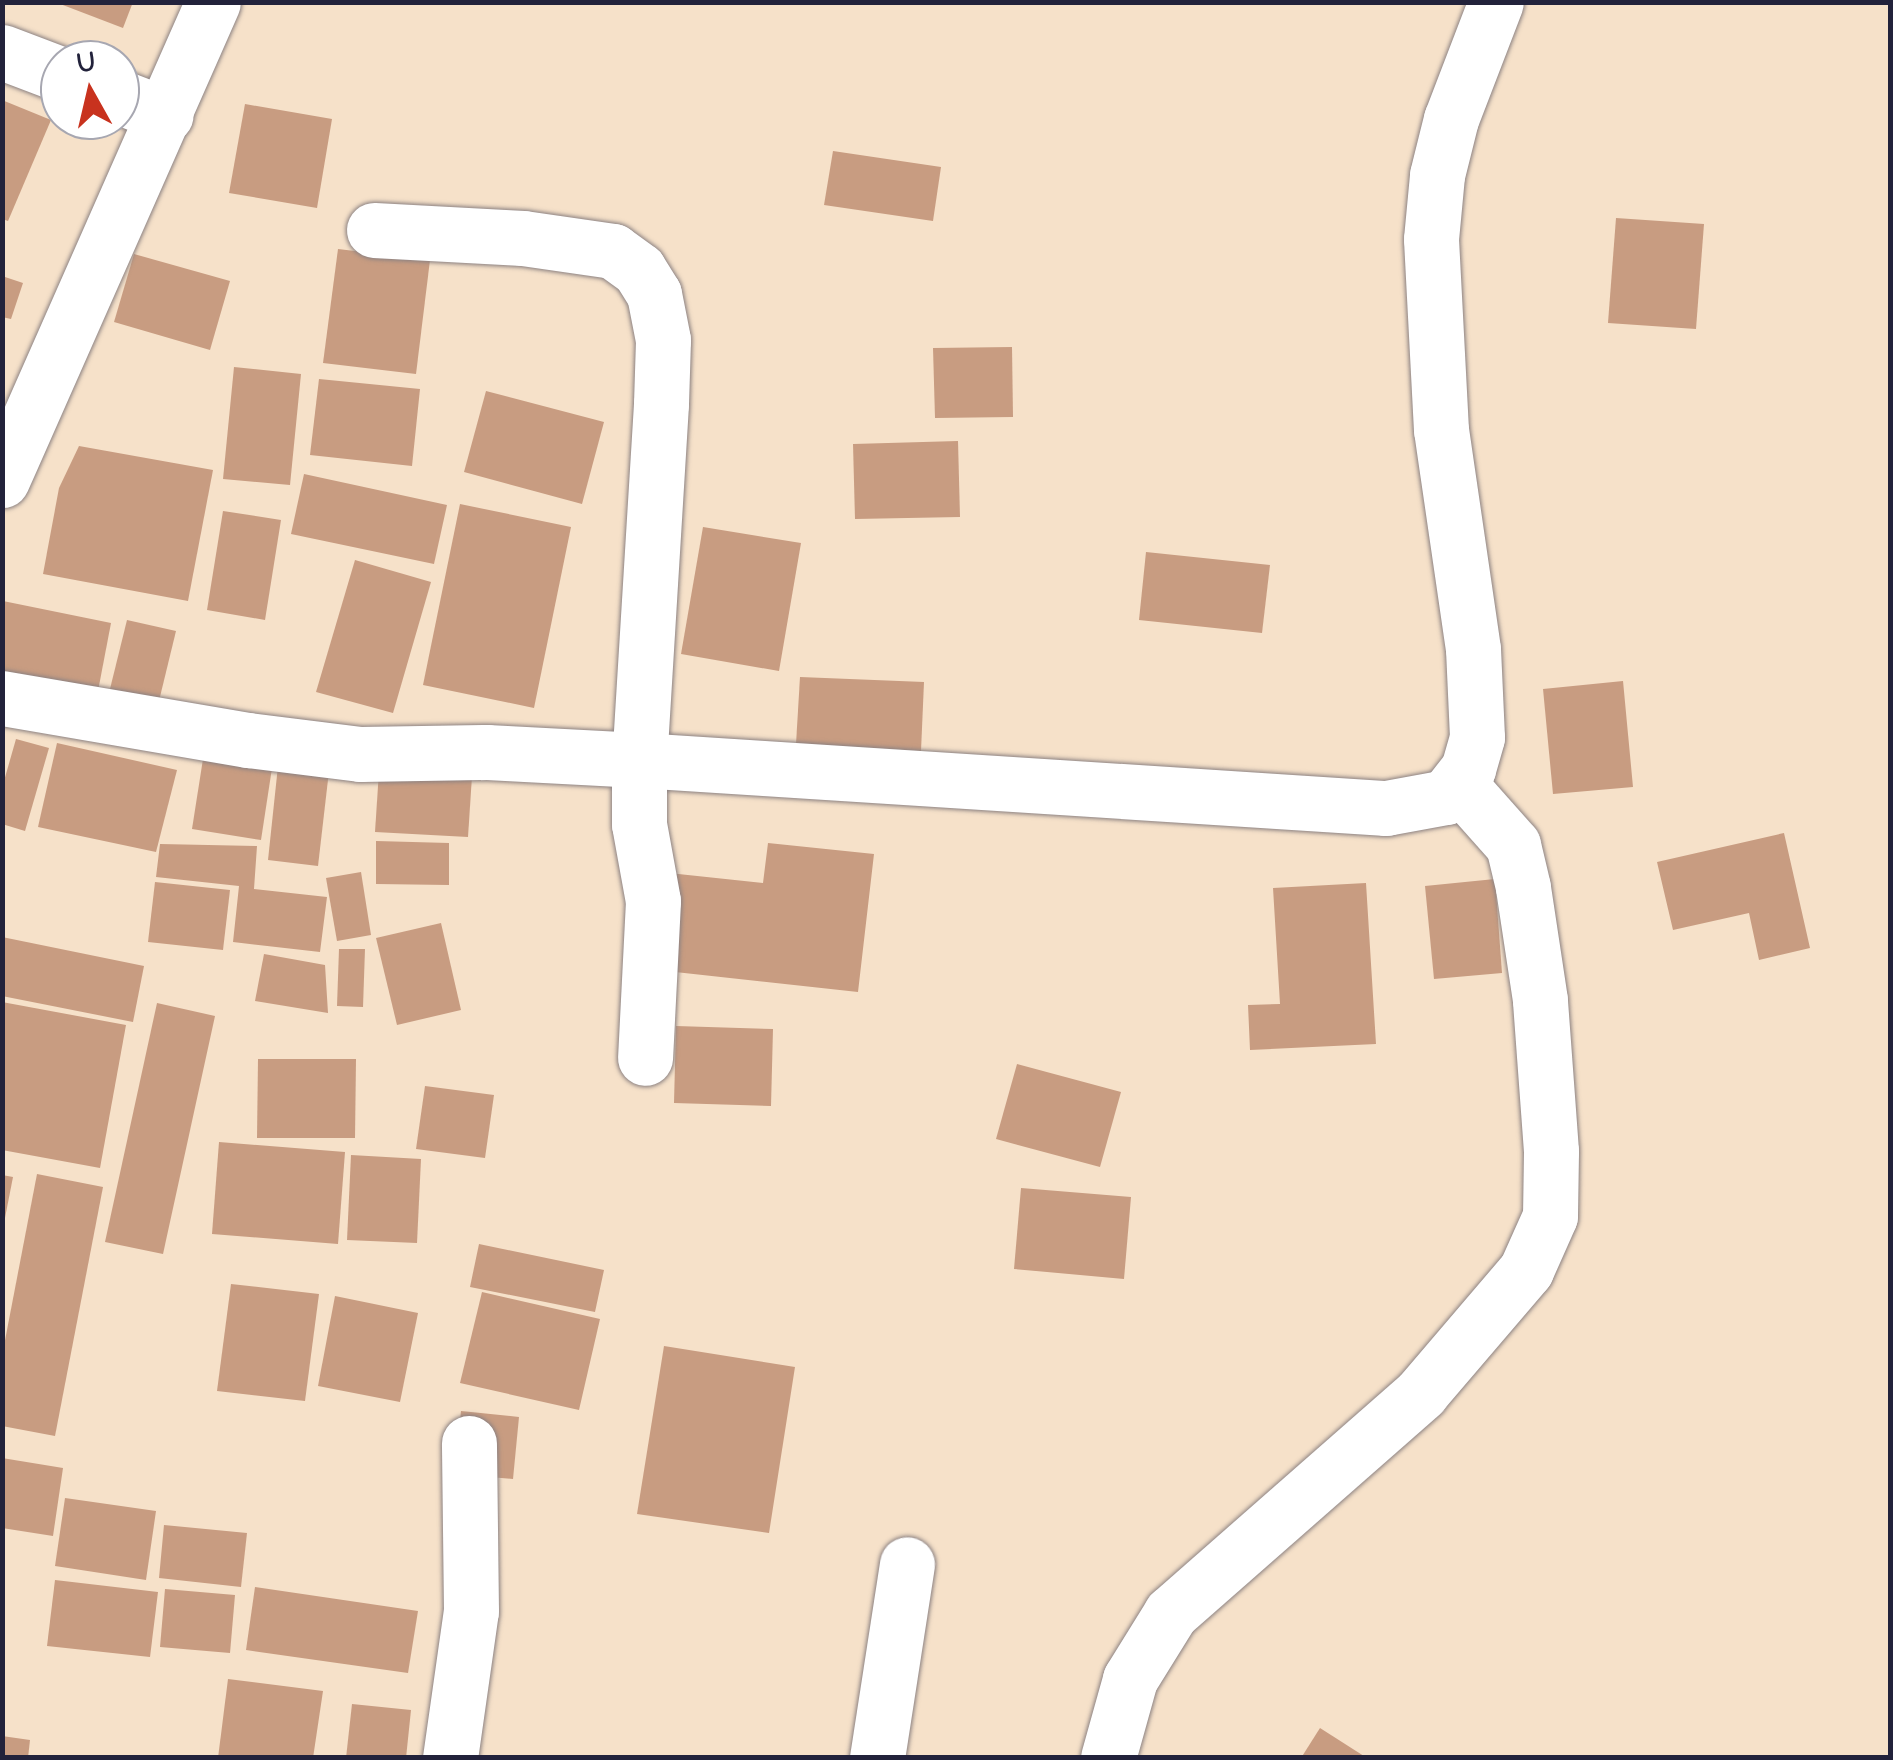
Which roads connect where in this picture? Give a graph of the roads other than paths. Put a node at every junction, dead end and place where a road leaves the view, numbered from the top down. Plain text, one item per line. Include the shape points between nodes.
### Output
1 (213, 2) edge
2 (1496, 2) edge
3 (2, 52) edge
4 (40, 66) edge
5 (143, 106) edge
6 (374, 230) dead end
7 (2, 480) edge
8 (2, 698) edge
9 (639, 760) junction
10 (1458, 782) junction
11 (645, 1058) dead end
12 (468, 1443) dead end
13 (907, 1564) dead end
14 (450, 1758) edge
15 (878, 1758) edge
16 (1108, 1758) edge

1 - 5 street
2 - 10 street via 1450,119 1430,239 1441,430 1473,649 1477,737
3 - 4 street
5 - 7 street
6 - 9 street via 523,238 612,251 639,270 654,294 663,340 661,404
8 - 9 street via 360,754
9 - 10 street via 1386,808 1446,797
9 - 11 street via 639,824 653,901
10 - 16 street via 1512,846 1523,888 1540,1000 1550,1216 1526,1270 1421,1393 1170,1614 1130,1679
12 - 14 street via 470,1611
13 - 15 street

